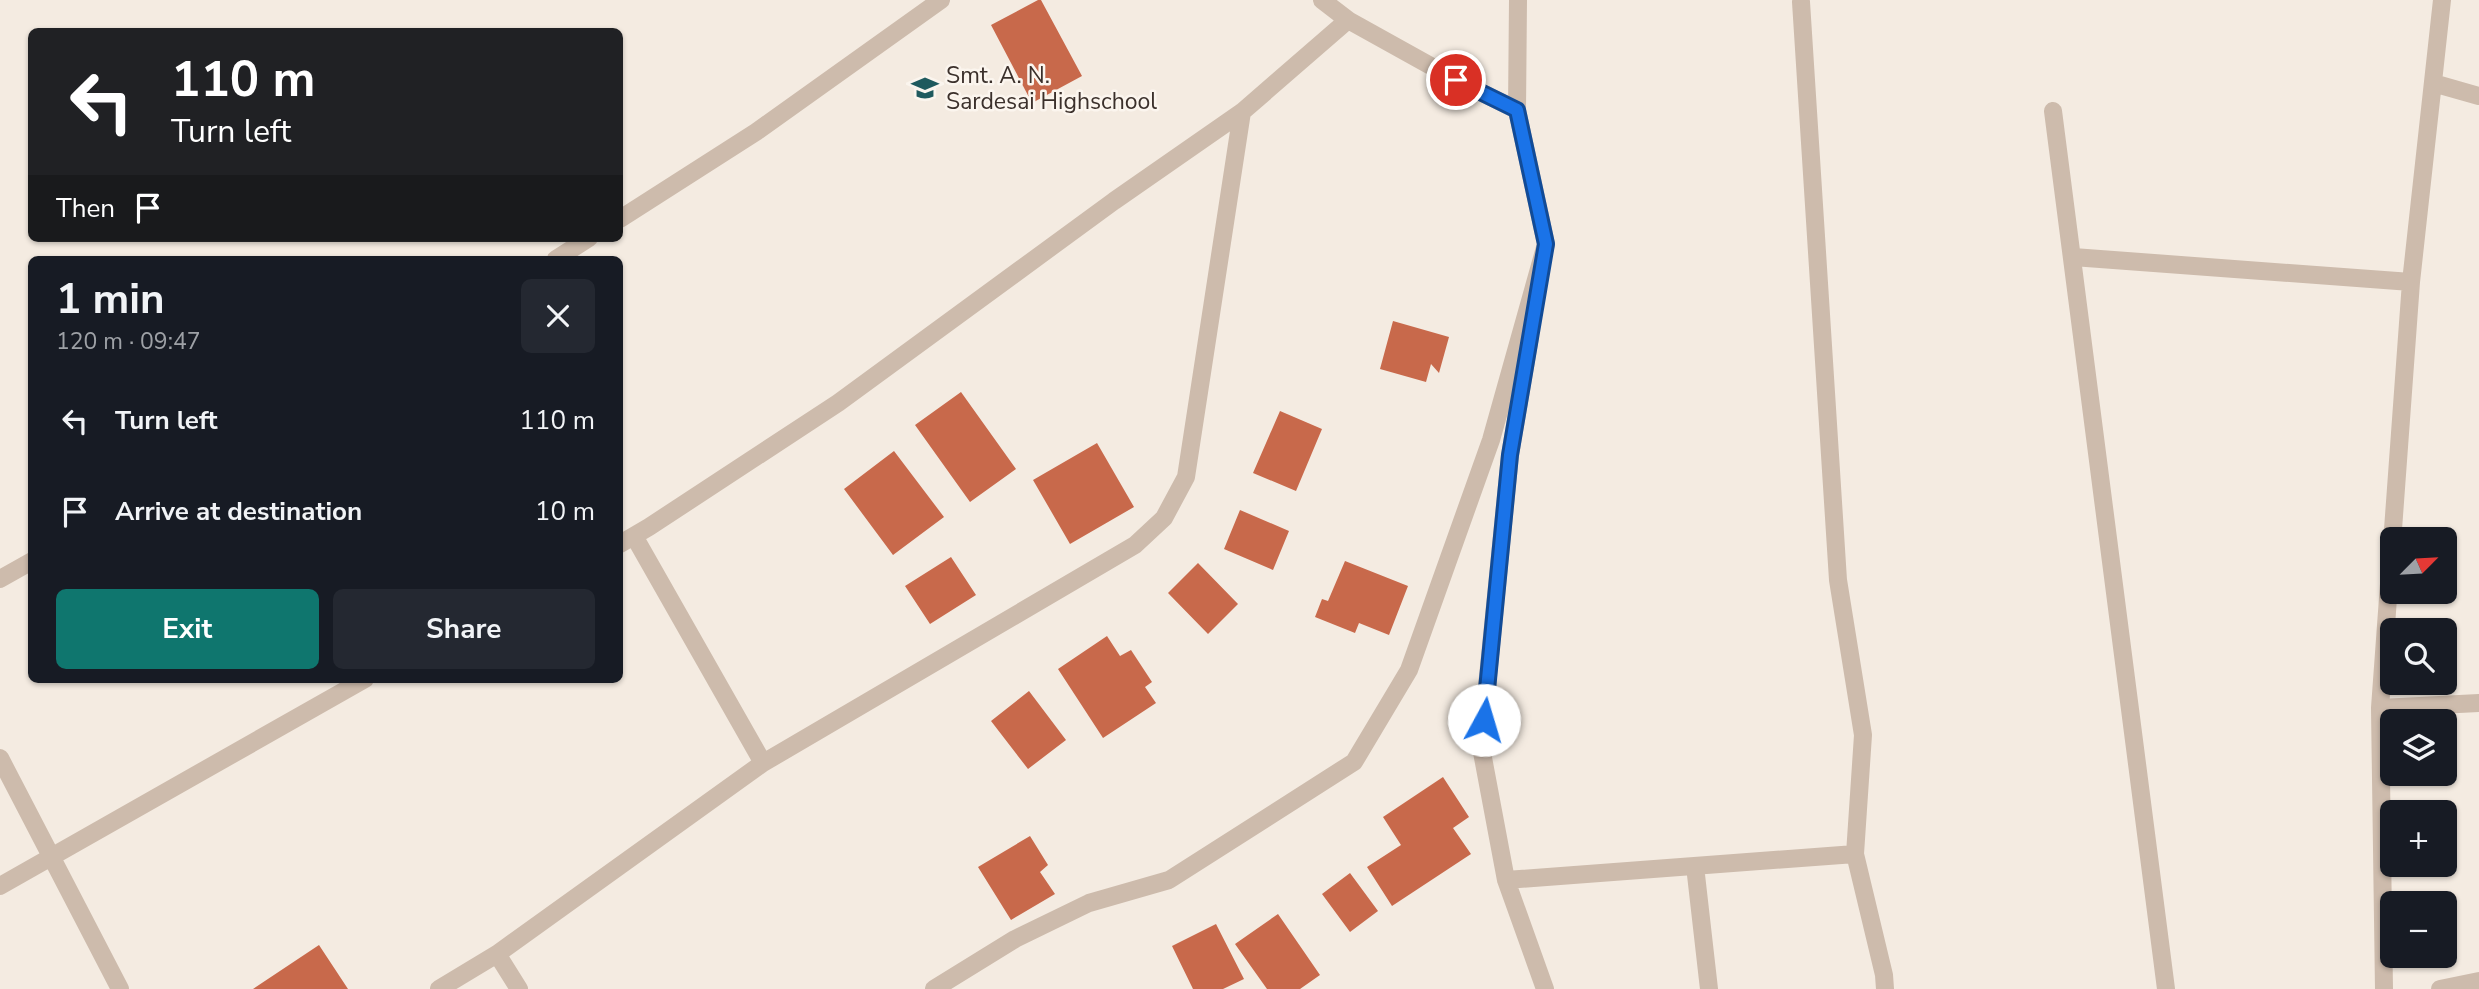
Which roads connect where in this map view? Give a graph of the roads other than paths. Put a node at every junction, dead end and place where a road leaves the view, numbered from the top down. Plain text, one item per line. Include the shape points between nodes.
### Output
1 (941, 0) edge
2 (1322, 0) edge
3 (1518, 0) edge
4 (2442, 0) edge
5 (1801, 2) dead end
6 (1348, 20) junction
7 (2433, 83) junction
8 (2479, 96) edge
9 (1517, 110) junction
10 (2053, 111) dead end
11 (1242, 112) junction
12 (623, 217) edge
13 (583, 242) edge
14 (1546, 244) junction
15 (561, 256) edge
16 (2073, 257) junction
17 (2411, 282) junction
18 (627, 540) edge
19 (28, 563) edge
20 (0, 579) edge
21 (358, 683) edge
22 (2479, 703) edge
23 (2380, 708) junction
24 (0, 758) edge
25 (763, 764) junction
26 (1855, 854) junction
27 (53, 858) junction
28 (1695, 866) junction
29 (1506, 880) junction
30 (0, 886) edge
31 (497, 954) junction
32 (2479, 981) edge
33 (120, 989) edge
34 (439, 989) edge
35 (519, 989) edge
36 (934, 989) edge
37 (1545, 989) edge
38 (1709, 989) edge
39 (1885, 989) edge
40 (2166, 989) edge
41 (2384, 989) edge
42 (2440, 989) edge

1 - 12 street via 756,132
2 - 6 street
3 - 9 street
4 - 7 street
5 - 26 street via 1838,580 1863,735
6 - 9 street
6 - 11 street
7 - 8 street
7 - 17 street
9 - 14 street
10 - 16 street
11 - 18 street via 838,402
11 - 25 street via 1186,477 1164,518 1135,545
13 - 15 street
14 - 29 street via 1510,455 1482,747
14 - 36 street via 1492,440 1409,670 1354,762 1169,880 1089,903 1015,939
16 - 17 street
16 - 40 street
17 - 23 street
18 - 25 street
19 - 20 street
21 - 27 street
22 - 23 street
23 - 41 street
24 - 27 street
25 - 31 street
26 - 28 street
26 - 39 street
27 - 30 street
27 - 33 street
28 - 29 street
28 - 38 street
29 - 37 street
31 - 34 street
31 - 35 street
32 - 42 street

